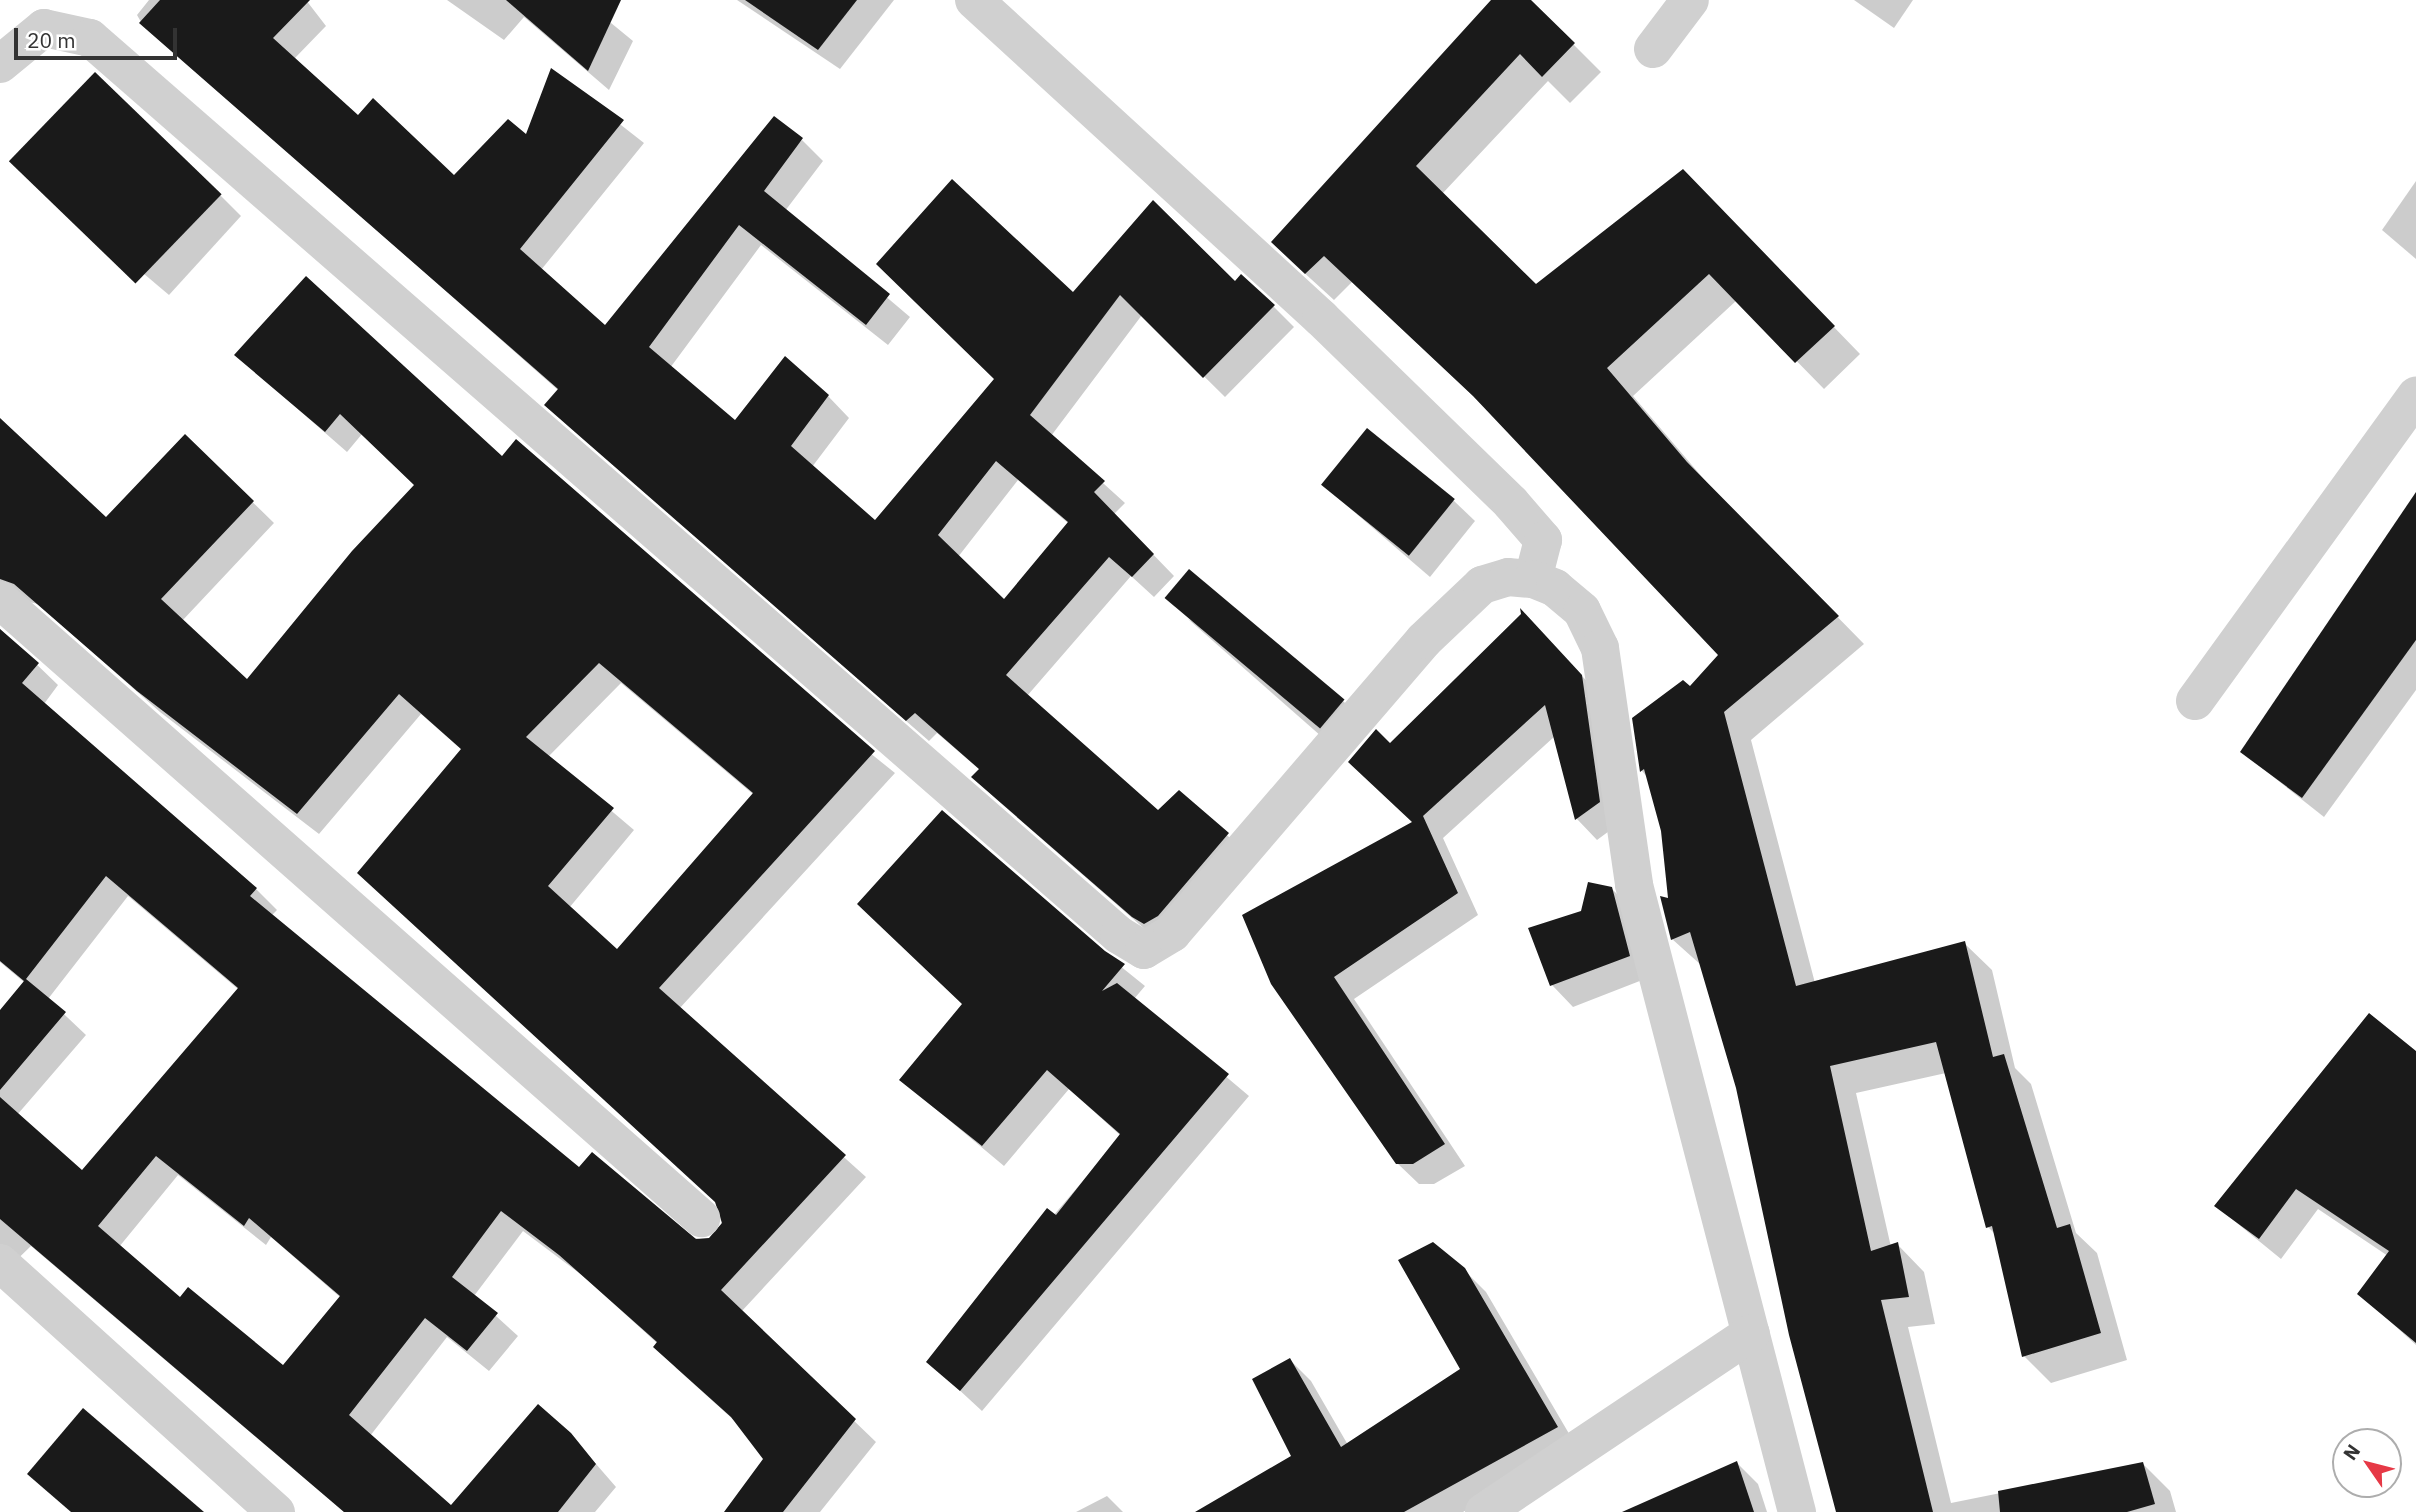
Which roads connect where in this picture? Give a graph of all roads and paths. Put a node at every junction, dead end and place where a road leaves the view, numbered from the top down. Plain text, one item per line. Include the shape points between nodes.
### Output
1 (974, 0) edge
2 (1690, 0) edge
3 (52, 14) edge
4 (1653, 49) dead end
5 (0, 64) edge
6 (2416, 396) edge
7 (1533, 579) junction
8 (0, 600) edge
9 (2195, 701) dead end
10 (701, 1218) dead end
11 (0, 1263) edge
12 (1751, 1333) junction
13 (276, 1512) edge
14 (1484, 1512) edge
15 (1797, 1512) edge

1 - 7 street via 1321,318 1511,503 1543,540
2 - 4 street
3 - 5 street
3 - 7 street via 90,38 1119,934 1144,950 1172,933 1424,640 1482,585 1508,578
6 - 9 street
7 - 12 street via 1555,587 1582,611 1600,648 1634,885
8 - 10 street
11 - 13 street
12 - 14 street
12 - 15 street

